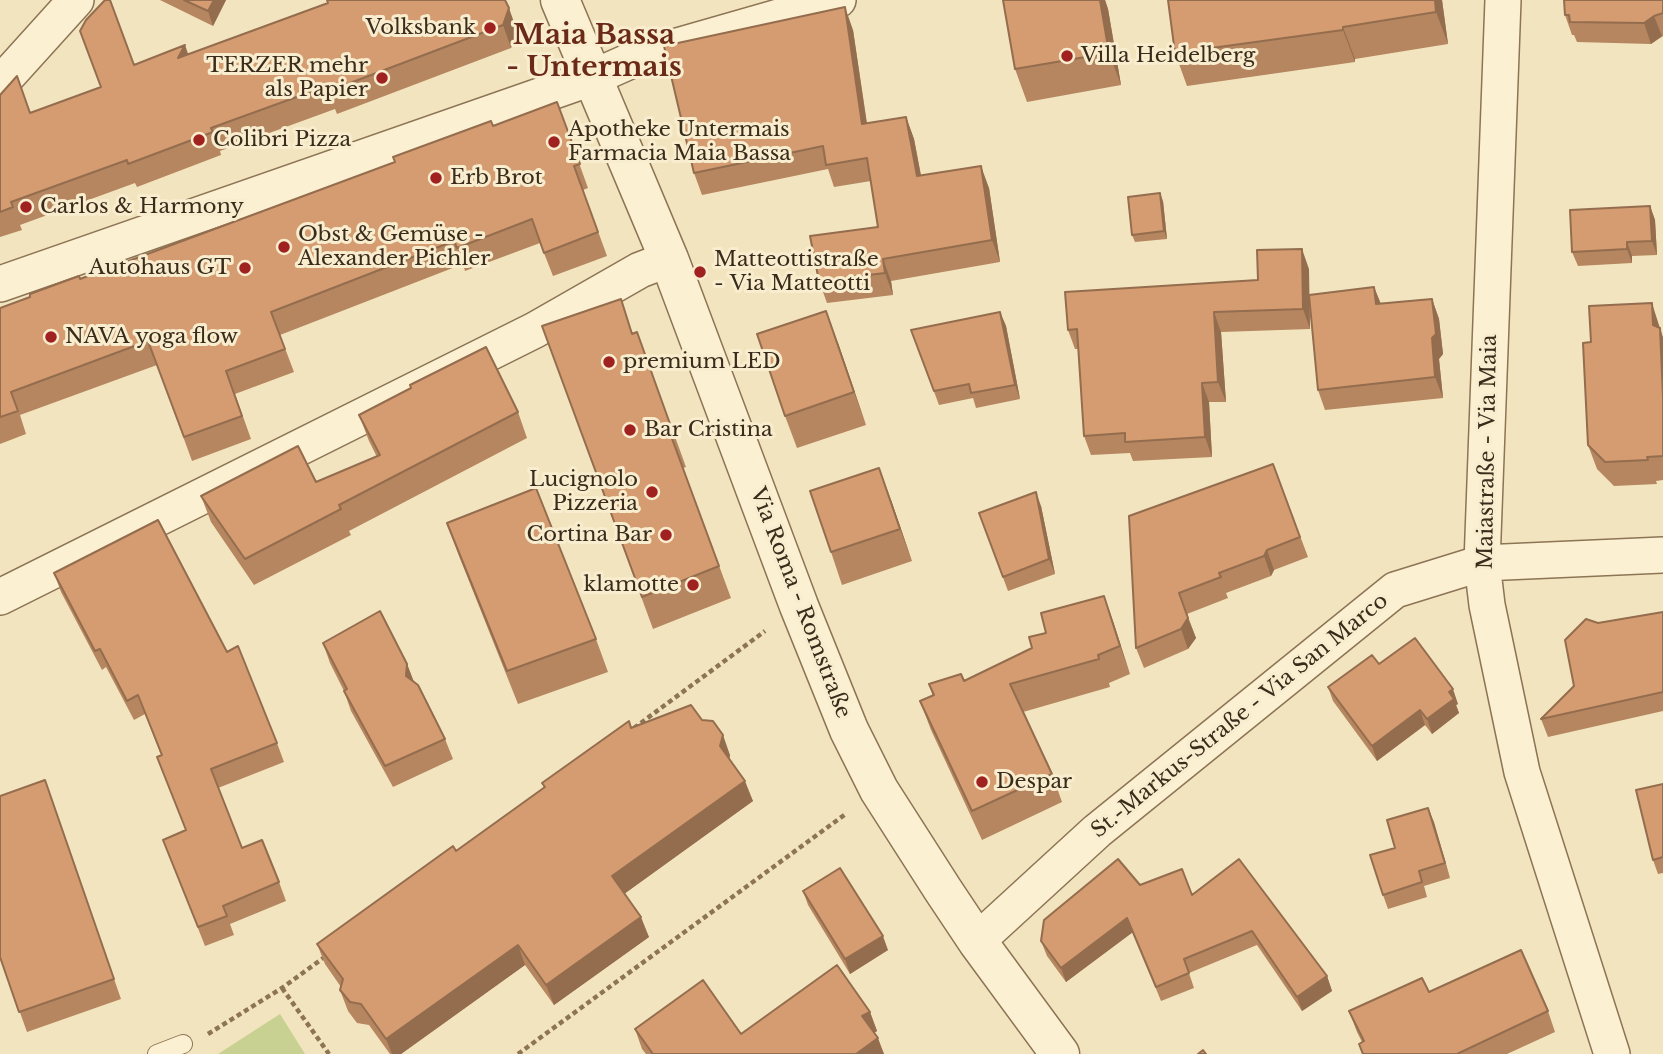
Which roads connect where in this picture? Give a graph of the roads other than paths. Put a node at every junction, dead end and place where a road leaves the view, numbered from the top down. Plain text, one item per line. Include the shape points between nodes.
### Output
1 (76, 0) edge
2 (838, 0) edge
3 (1503, 0) edge
4 (564, 9) edge
5 (594, 77) junction
6 (0, 84) edge
7 (669, 259) junction
8 (0, 284) edge
9 (1663, 555) edge
10 (1482, 563) junction
11 (0, 597) edge
12 (977, 941) junction
13 (183, 1044) road end
14 (157, 1054) edge
15 (1060, 1054) edge
16 (1612, 1054) edge

1 - 6 street
2 - 5 street via 639,57
3 - 10 street, Maiastraße - Via Maia
4 - 5 street, Via Roma - Romstraße
5 - 7 street, Via Roma - Romstraße
5 - 8 street
7 - 11 street
7 - 12 street, Via Roma - Romstraße via 849,730 879,790
9 - 10 street, St.-Markus-Straße - Via San Marco
10 - 12 street, St.-Markus-Straße - Via San Marco via 1395,590 1097,831
10 - 16 street, Maiastraße - Via Maia via 1521,772
12 - 15 street, Via Roma - Romstraße
13 - 14 lane

